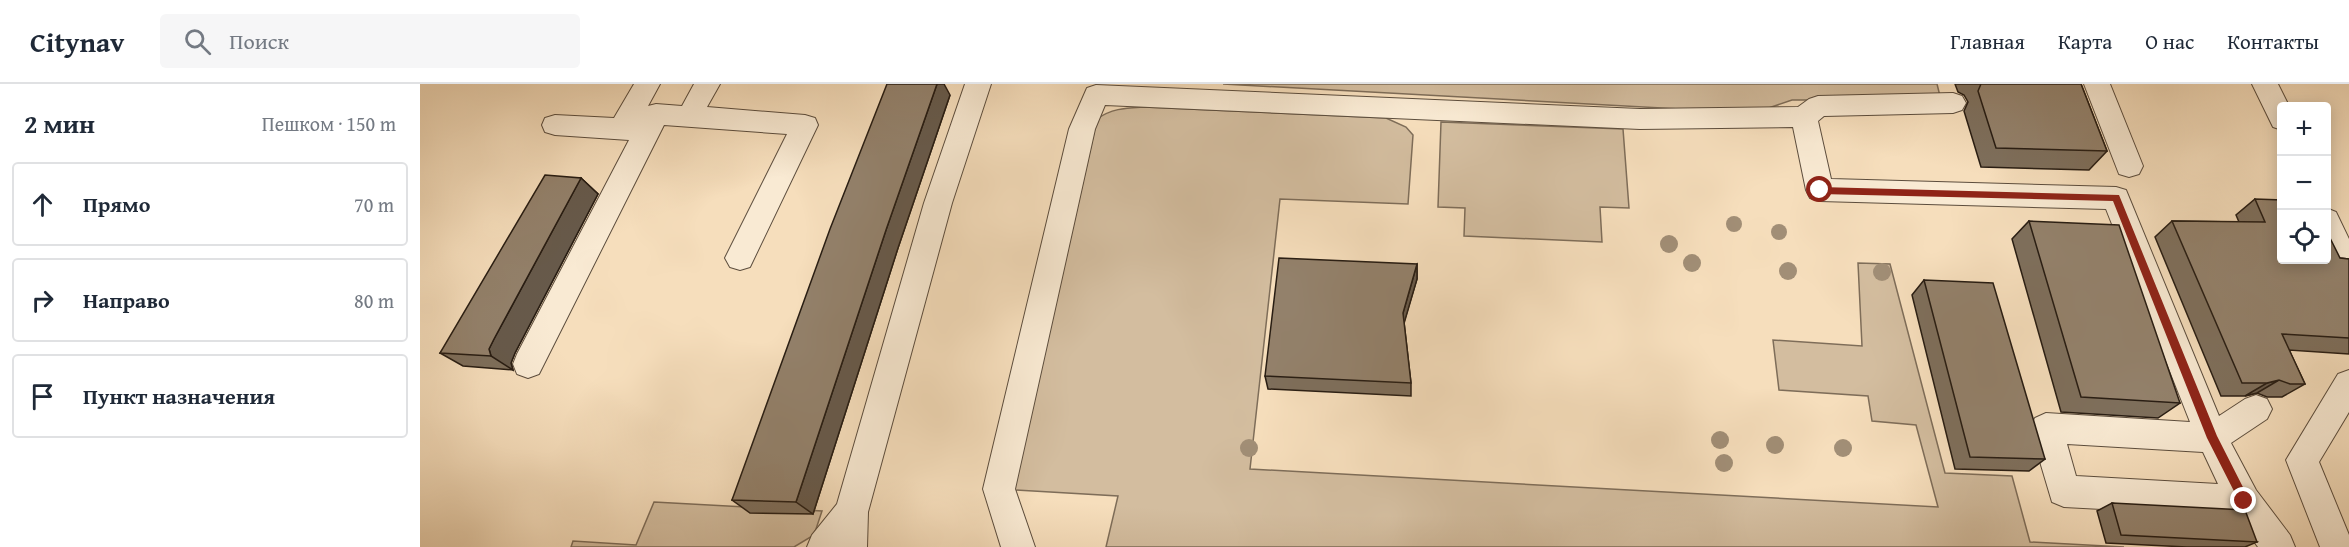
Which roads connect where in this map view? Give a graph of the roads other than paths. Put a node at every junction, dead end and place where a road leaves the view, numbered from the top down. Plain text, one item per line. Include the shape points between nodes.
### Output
1 (647, 84) edge
2 (707, 84) edge
3 (978, 84) edge
4 (2097, 84) edge
5 (2265, 84) edge
6 (1098, 90) edge
7 (1953, 103) dead end
8 (2277, 109) edge
9 (690, 115) junction
10 (1804, 117) junction
11 (555, 125) dead end
12 (635, 130) junction
13 (2129, 165) dead end
14 (2331, 231) edge
15 (740, 258) dead end
16 (2349, 272) edge
17 (528, 364) dead end
18 (2349, 384) edge
19 (2256, 410) dead end
20 (2212, 438) junction
21 (2244, 501) junction
22 (851, 512) junction
23 (824, 547) edge
24 (850, 547) edge
25 (1018, 547) edge
26 (2278, 547) edge
27 (2337, 547) edge

1 - 12 street
2 - 9 street
3 - 22 street via 938,203
4 - 13 street
5 - 8 street
6 - 10 street via 1640,119
6 - 25 street via 1082,129 999,489
7 - 10 street via 1818,106
9 - 12 street via 656,114
9 - 15 street via 805,125
10 - 20 street via 1820,190 2116,198
11 - 12 street
12 - 17 street
14 - 16 street
18 - 27 street via 2302,459
19 - 20 street
20 - 21 street
20 - 21 street via 2046,428 2064,491
21 - 26 street
22 - 23 street
22 - 24 street

